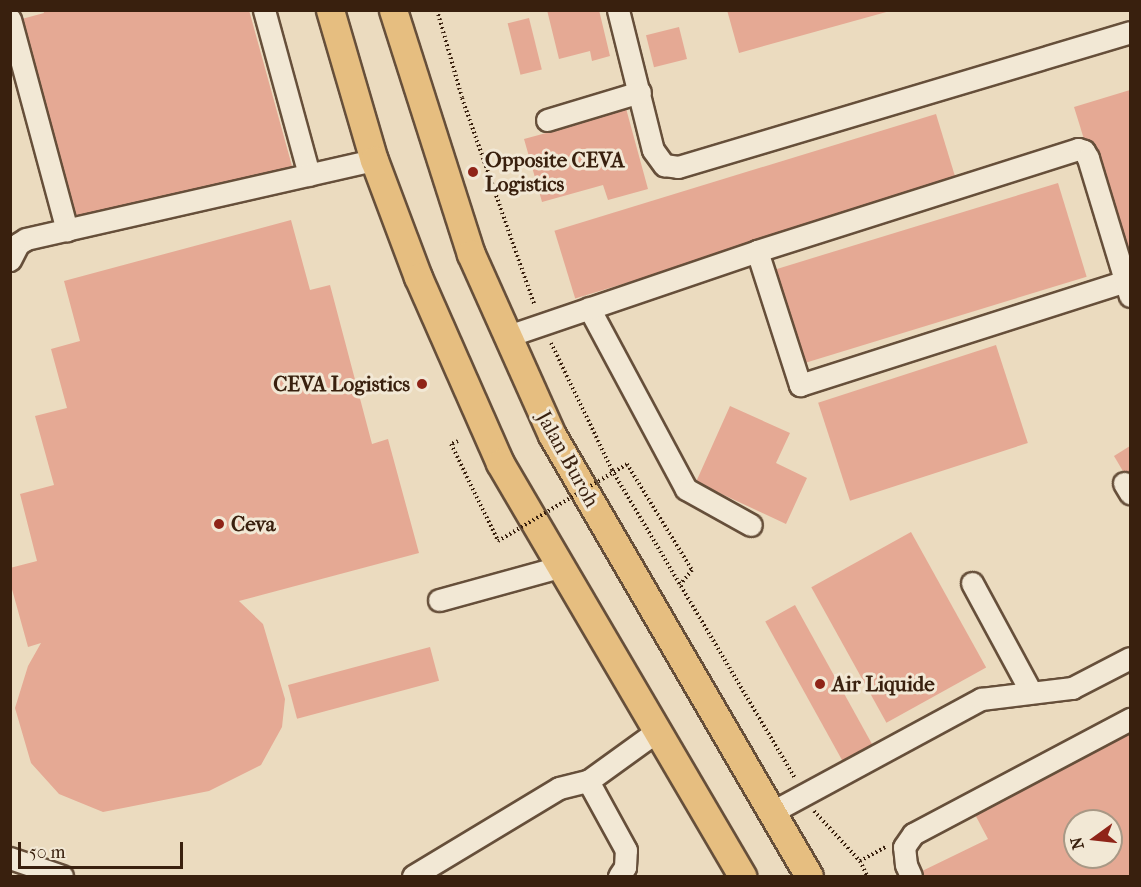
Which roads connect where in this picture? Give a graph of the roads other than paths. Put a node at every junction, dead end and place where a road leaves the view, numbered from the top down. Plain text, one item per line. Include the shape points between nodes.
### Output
1 (264, 10) edge
2 (330, 10) edge
3 (393, 10) edge
4 (618, 10) edge
5 (10, 19) edge
6 (1131, 32) edge
7 (640, 92) junction
8 (547, 120) dead end
9 (374, 160) junction
10 (309, 175) junction
11 (67, 230) junction
12 (757, 251) junction
13 (10, 260) edge
14 (1128, 288) edge
15 (589, 308) junction
16 (507, 336) junction
17 (751, 525) dead end
18 (560, 567) junction
19 (972, 583) dead end
20 (439, 600) dead end
21 (1131, 658) edge
22 (1031, 692) junction
23 (1131, 719) edge
24 (657, 731) junction
25 (588, 781) junction
26 (772, 812) junction
27 (10, 858) edge
28 (62, 876) edge
29 (413, 876) edge
30 (619, 876) edge
31 (742, 876) edge
32 (809, 876) edge
33 (911, 876) edge

1 - 10 lane
2 - 9 main road
3 - 16 main road, Jalan Buroh via 471,254
4 - 7 lane
5 - 11 lane
6 - 7 lane via 678,167 664,165 653,150
7 - 8 lane
9 - 10 lane
9 - 18 main road via 418,277 500,463
10 - 11 lane
11 - 13 lane via 26,239 18,244
12 - 14 lane via 800,385
12 - 14 lane via 1078,149 1088,158
12 - 15 lane
15 - 16 lane
15 - 17 lane via 686,489
16 - 26 main road, Jalan Buroh via 552,435
18 - 20 lane
18 - 24 main road
19 - 22 lane
21 - 22 lane via 1083,684
22 - 26 lane via 981,699
23 - 33 lane via 914,834 904,847
24 - 25 lane
24 - 31 main road
25 - 29 lane via 559,788
25 - 30 lane via 626,850 625,867
26 - 32 main road, Jalan Buroh
27 - 28 lane

